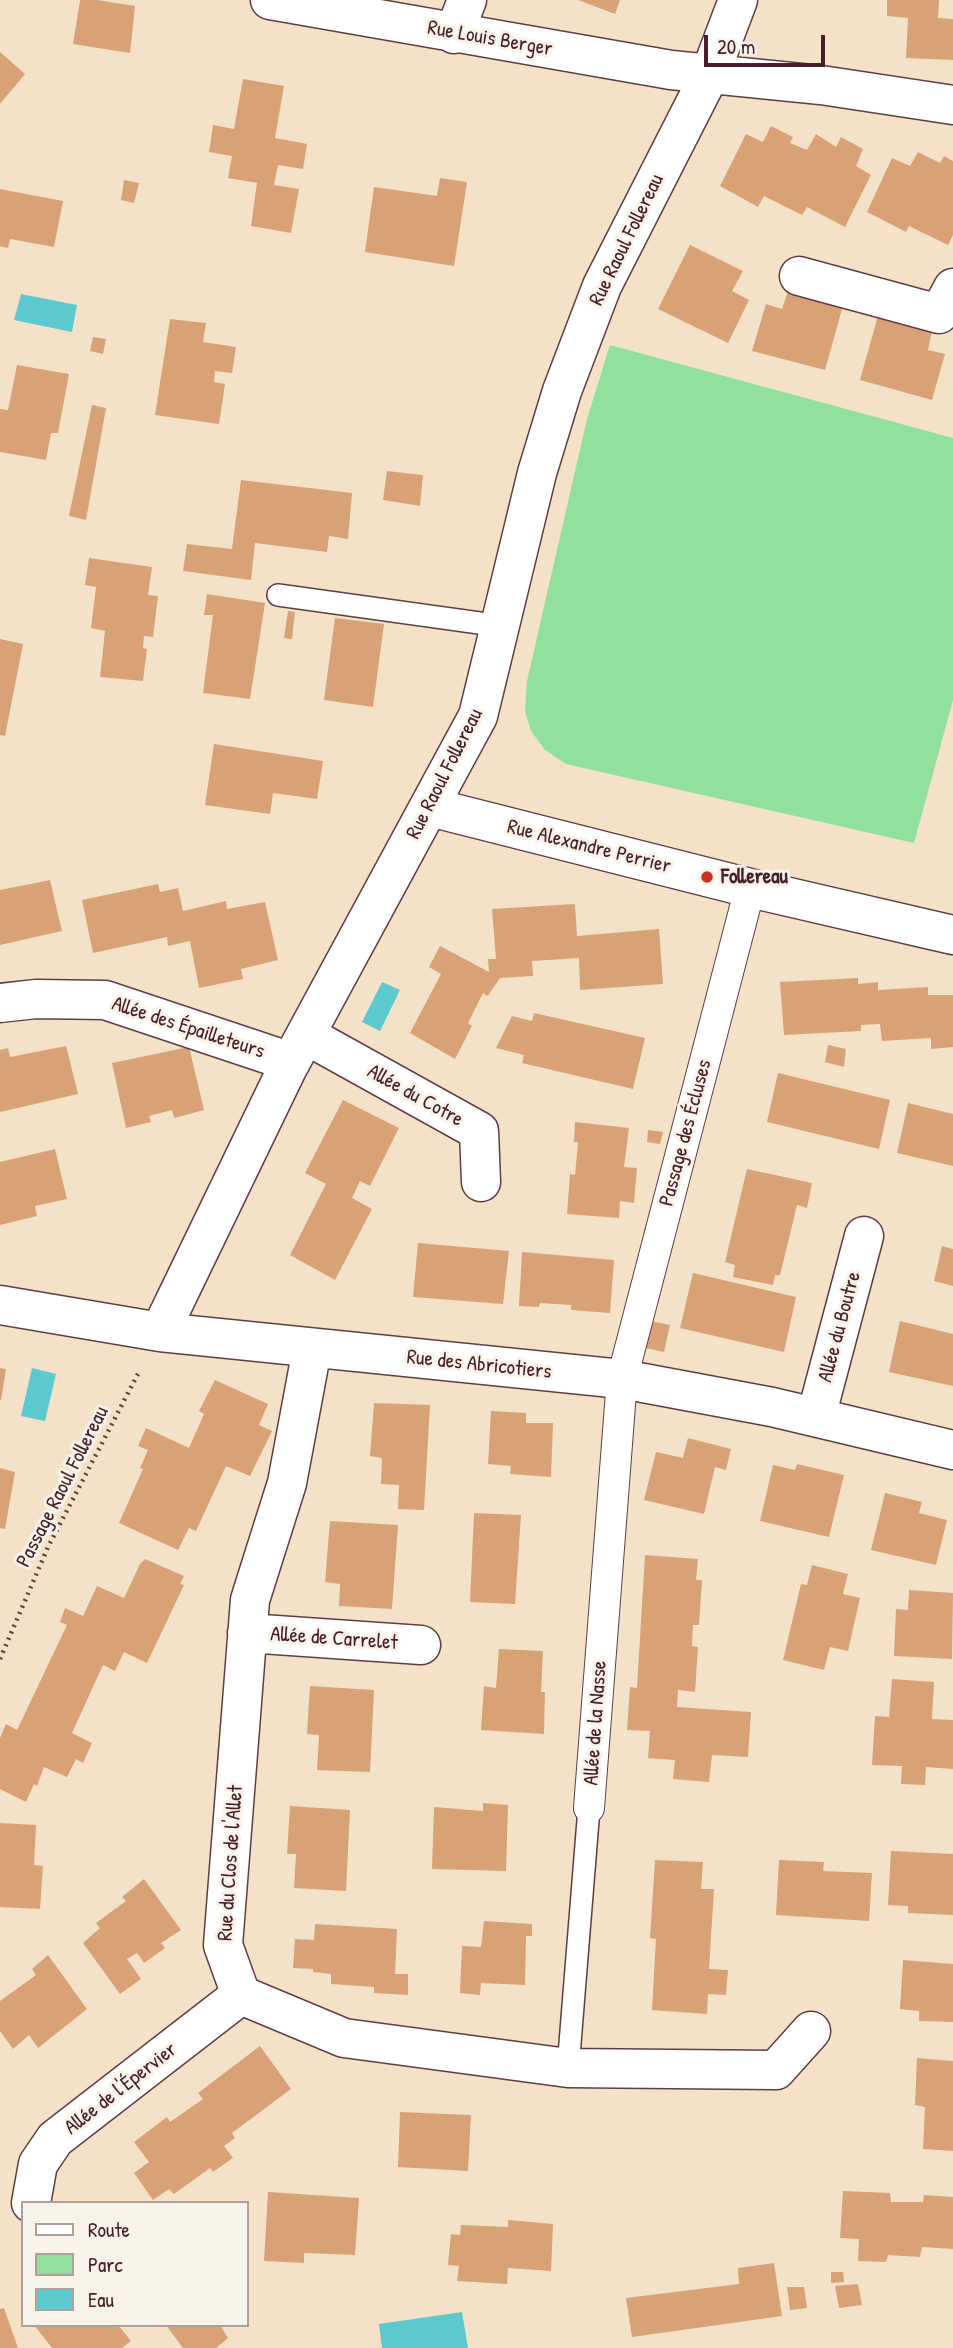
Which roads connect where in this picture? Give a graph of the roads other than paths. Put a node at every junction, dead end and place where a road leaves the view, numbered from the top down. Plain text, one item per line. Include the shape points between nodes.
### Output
1 (270, 0) edge
2 (738, 0) edge
3 (460, 17) edge
4 (710, 74) junction
5 (953, 105) edge
6 (799, 276) dead end
7 (953, 288) edge
8 (278, 595) dead end
9 (500, 626) junction
10 (430, 807) junction
11 (750, 888) junction
12 (953, 936) edge
13 (0, 1003) edge
14 (298, 1049) junction
15 (481, 1182) dead end
16 (864, 1236) dead end
17 (0, 1306) edge
18 (160, 1332) junction
19 (312, 1349) junction
20 (622, 1379) junction
21 (816, 1417) junction
22 (953, 1450) edge
23 (247, 1633) junction
24 (421, 1645) dead end
25 (589, 1808) joint
26 (241, 1995) junction
27 (811, 2031) dead end
28 (568, 2068) junction
29 (31, 2201) edge

1 - 3 street, Rue Louis Berger
2 - 4 street, Rue Raoul Follereau
3 - 4 street, Rue Louis Berger via 671,70
4 - 5 street, Rue Louis Berger
4 - 9 street, Rue Raoul Follereau via 602,286 562,391
6 - 7 street via 939,314
8 - 9 lane
9 - 10 street, Rue Raoul Follereau via 478,716
10 - 11 street, Rue Alexandre Perrier
10 - 14 street, Rue Raoul Follereau
11 - 12 street, Rue Alexandre Perrier
11 - 20 street, Passage des Écluses
13 - 14 street, Allée des Épailleteurs via 105,1000
14 - 15 street, Allée du Cotre via 479,1131
14 - 18 street, Rue Raoul Follereau
16 - 21 street, Allée du Boutre
17 - 18 street, Rue des Abricotiers
18 - 19 street, Rue des Abricotiers
19 - 20 street, Rue des Abricotiers
19 - 23 street, Rue du Clos de l'Allet via 287,1483 250,1600
20 - 21 street, Rue des Abricotiers
20 - 25 street, Allée de la Nasse
21 - 22 street, Rue des Abricotiers
23 - 24 street, Allée de Carrelet
23 - 26 street, Rue du Clos de l'Allet via 223,1945
25 - 28 lane, Allée de la Nasse
26 - 28 street via 344,2038
26 - 29 street, Allée de l'Épervier via 55,2139 38,2164
27 - 28 street via 776,2070

